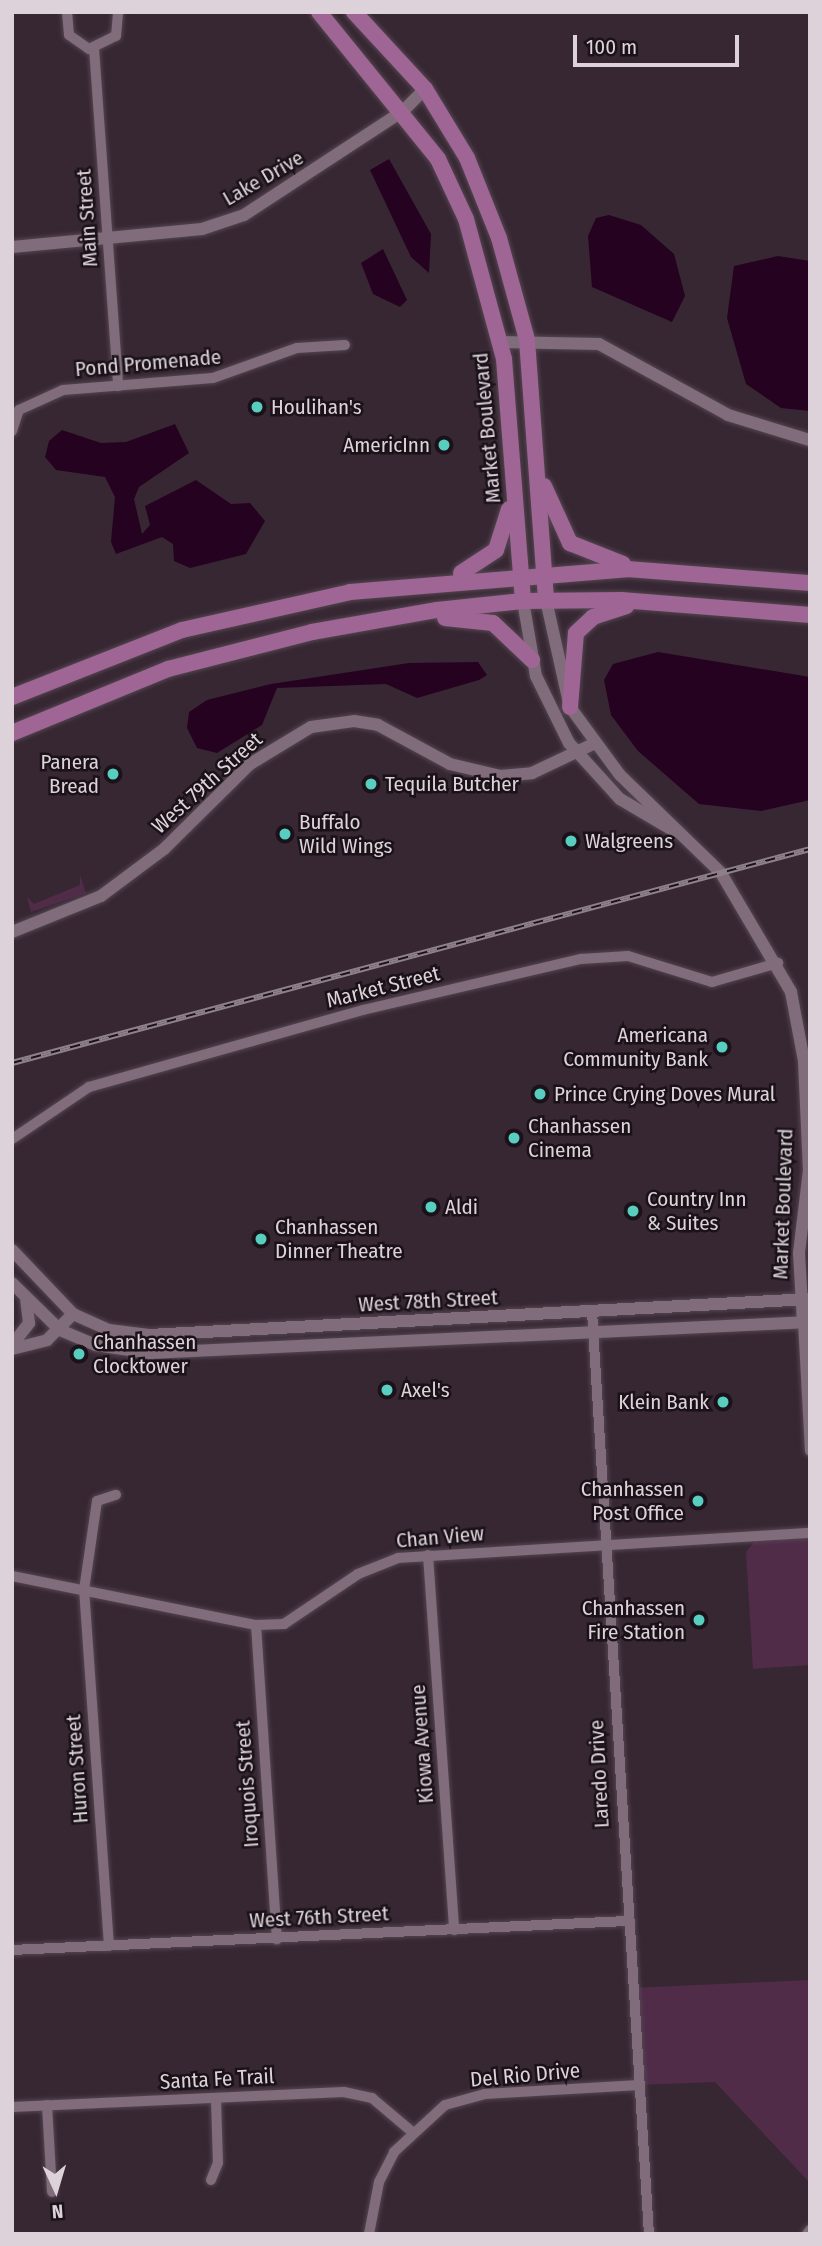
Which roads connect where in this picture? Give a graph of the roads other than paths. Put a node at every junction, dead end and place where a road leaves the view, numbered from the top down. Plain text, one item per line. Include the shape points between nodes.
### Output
1 (67, 12) edge
2 (118, 12) edge
3 (319, 12) edge
4 (354, 12) edge
5 (94, 48) junction
6 (425, 89) junction
7 (403, 111) junction
8 (107, 236) junction
9 (12, 247) edge
10 (527, 340) junction
11 (501, 342) junction
12 (345, 345) dead end
13 (118, 386) junction
14 (12, 431) edge
15 (810, 440) edge
16 (536, 459) junction
17 (513, 479) junction
18 (656, 569) junction
19 (544, 572) junction
20 (520, 573) junction
21 (423, 582) junction
22 (810, 583) edge
23 (546, 600) junction
24 (523, 601) junction
25 (661, 602) junction
26 (810, 615) edge
27 (386, 619) junction
28 (532, 660) junction
29 (12, 697) edge
30 (570, 707) junction
31 (12, 733) edge
32 (593, 744) junction
33 (578, 753) junction
34 (676, 832) junction
35 (12, 932) edge
36 (778, 963) junction
37 (12, 1139) edge
38 (12, 1250) edge
39 (12, 1283) edge
40 (24, 1295) junction
41 (806, 1299) edge
42 (592, 1311) junction
43 (73, 1314) junction
44 (806, 1322) edge
45 (60, 1330) junction
46 (593, 1332) junction
47 (12, 1347) edge
48 (810, 1451) edge
49 (116, 1495) dead end
50 (810, 1533) edge
51 (605, 1545) junction
52 (428, 1555) junction
53 (12, 1576) edge
54 (84, 1590) junction
55 (256, 1625) junction
56 (628, 1921) junction
57 (454, 1930) junction
58 (277, 1939) junction
59 (109, 1946) junction
60 (12, 1950) edge
61 (639, 2085) junction
62 (216, 2098) junction
63 (47, 2105) junction
64 (12, 2107) edge
65 (411, 2131) junction
66 (211, 2180) dead end
67 (52, 2192) dead end
68 (369, 2234) edge
69 (649, 2234) edge

1 - 5 street via 73,41
2 - 5 street via 116,36
3 - 7 main road, Market Boulevard
4 - 6 main road, Market Boulevard
5 - 8 street, Main Street
6 - 7 street, Lake Drive
6 - 10 main road, Market Boulevard via 467,158 499,238
7 - 8 street, Lake Drive via 244,215 201,229
7 - 11 main road, Market Boulevard via 438,159 466,219
8 - 9 street, Lake Drive
8 - 13 street, Main Street
10 - 11 street
10 - 15 street via 598,344 728,415
10 - 16 main road, Market Boulevard
11 - 17 main road, Market Boulevard
12 - 13 street, Pond Promenade via 297,348 224,376
13 - 14 street, Pond Promenade via 38,397 19,410
16 - 18 main road via 569,543 594,556
16 - 19 main road, Market Boulevard
17 - 20 main road, Market Boulevard
17 - 21 main road via 504,534 491,557 468,571
18 - 19 main road
18 - 22 main road
19 - 20 main road
19 - 23 main road, Market Boulevard
20 - 21 main road
20 - 24 main road, Market Boulevard
21 - 29 main road via 182,629
23 - 24 main road
23 - 25 main road
23 - 30 street, Market Boulevard
24 - 27 main road
24 - 28 street, Market Boulevard
25 - 26 main road
25 - 30 main road via 617,608 582,625 569,656
27 - 28 main road via 482,620 503,628
27 - 31 main road via 168,669
28 - 33 street, Market Boulevard
30 - 32 street, Market Boulevard
32 - 33 street, West 79th Street
32 - 34 street, Market Boulevard
33 - 34 street, Market Boulevard via 620,799 656,825
33 - 35 street, West 79th Street via 532,774 500,776 450,764 378,725 354,721 311,727 250,764 164,849 101,896
34 - 36 street, Market Boulevard via 721,873
36 - 37 street, Market Street via 712,982 628,956 581,959 363,1010 89,1087
36 - 41 street, Market Boulevard via 804,1060 809,1170 799,1254
38 - 43 street
39 - 40 street
40 - 45 street
40 - 47 street via 29,1323
41 - 42 street, West 78th Street
41 - 44 street, Market Boulevard
42 - 43 street, West 78th Street via 149,1335 109,1330
42 - 46 street, Laredo Drive
43 - 45 street
44 - 46 street, West 78th Street
44 - 48 street, Market Boulevard
45 - 46 street, West 78th Street via 95,1345 150,1353
45 - 47 street
46 - 51 street, Laredo Drive
49 - 54 street, Huron Street via 97,1501
50 - 51 street, Chan View
51 - 52 street, Chan View
51 - 56 street, Laredo Drive
52 - 55 street, Chan View via 379,1563 311,1611 284,1624
52 - 57 street, Kiowa Avenue
53 - 54 street, Chan View
54 - 55 street, Chan View
54 - 59 street, Huron Street
55 - 58 street, Iroquois Street
56 - 57 street, West 76th Street
56 - 61 street, Laredo Drive
57 - 58 street, West 76th Street
58 - 59 street, West 76th Street
59 - 60 street, West 76th Street
61 - 65 street, Del Rio Drive via 485,2094 445,2105
61 - 69 street, Laredo Drive
62 - 63 street, Santa Fe Trail
62 - 65 street, Santa Fe Trail via 344,2092 372,2098
62 - 66 street via 218,2163
63 - 64 street, Santa Fe Trail
63 - 67 street
65 - 68 street, Del Rio Drive via 379,2182

